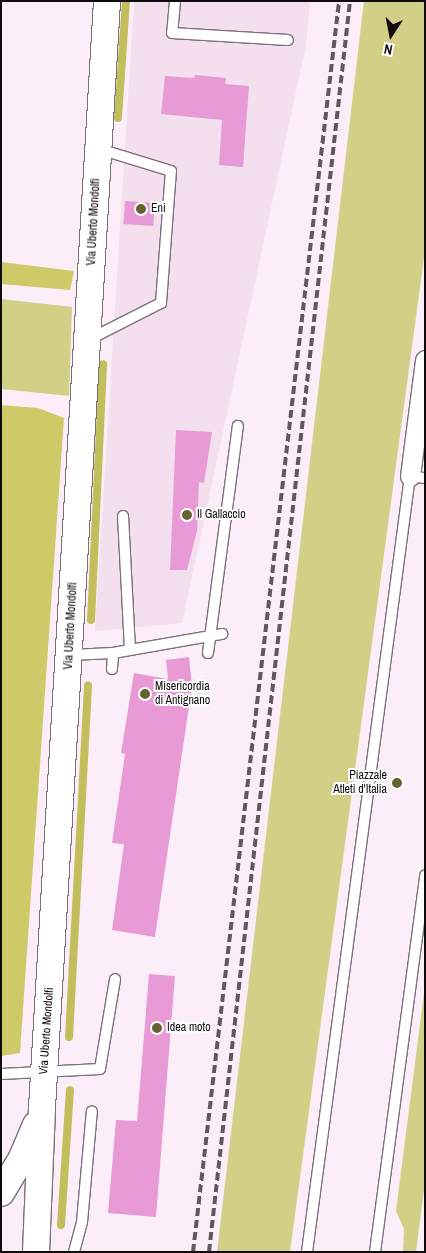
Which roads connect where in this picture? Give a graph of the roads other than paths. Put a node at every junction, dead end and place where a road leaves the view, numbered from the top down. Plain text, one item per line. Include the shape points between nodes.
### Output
1 (107, 1) edge
2 (175, 1) edge
3 (288, 40) dead end
4 (99, 149) junction
5 (88, 341) junction
6 (425, 360) edge
7 (238, 426) dead end
8 (417, 477) edge
9 (123, 516) dead end
10 (222, 634) dead end
11 (211, 636) junction
12 (130, 650) junction
13 (113, 653) junction
14 (208, 653) dead end
15 (69, 655) junction
16 (112, 669) dead end
17 (425, 875) edge
18 (115, 979) dead end
19 (45, 1073) junction
20 (1, 1074) edge
21 (42, 1108) junction
22 (92, 1111) dead end
23 (1, 1193) edge
24 (36, 1252) edge
25 (74, 1252) edge
26 (307, 1252) edge
27 (375, 1252) edge

1 - 4 main road, Via Uberto Mondolfi
2 - 3 lane via 172,34
4 - 5 main road, Via Uberto Mondolfi
4 - 5 lane via 171,171 162,303
5 - 15 main road, Via Uberto Mondolfi
6 - 8 street
7 - 11 lane
8 - 26 lane
9 - 12 lane
10 - 11 lane
11 - 12 lane
11 - 14 lane
12 - 13 lane
13 - 15 lane
13 - 16 lane
15 - 19 main road, Via Uberto Mondolfi
17 - 27 lane
18 - 19 lane via 100,1069
19 - 20 lane
19 - 21 main road, Via Uberto Mondolfi
21 - 23 main road via 21,1160
21 - 24 main road, Via Uberto Mondolfi
22 - 25 lane via 82,1222

